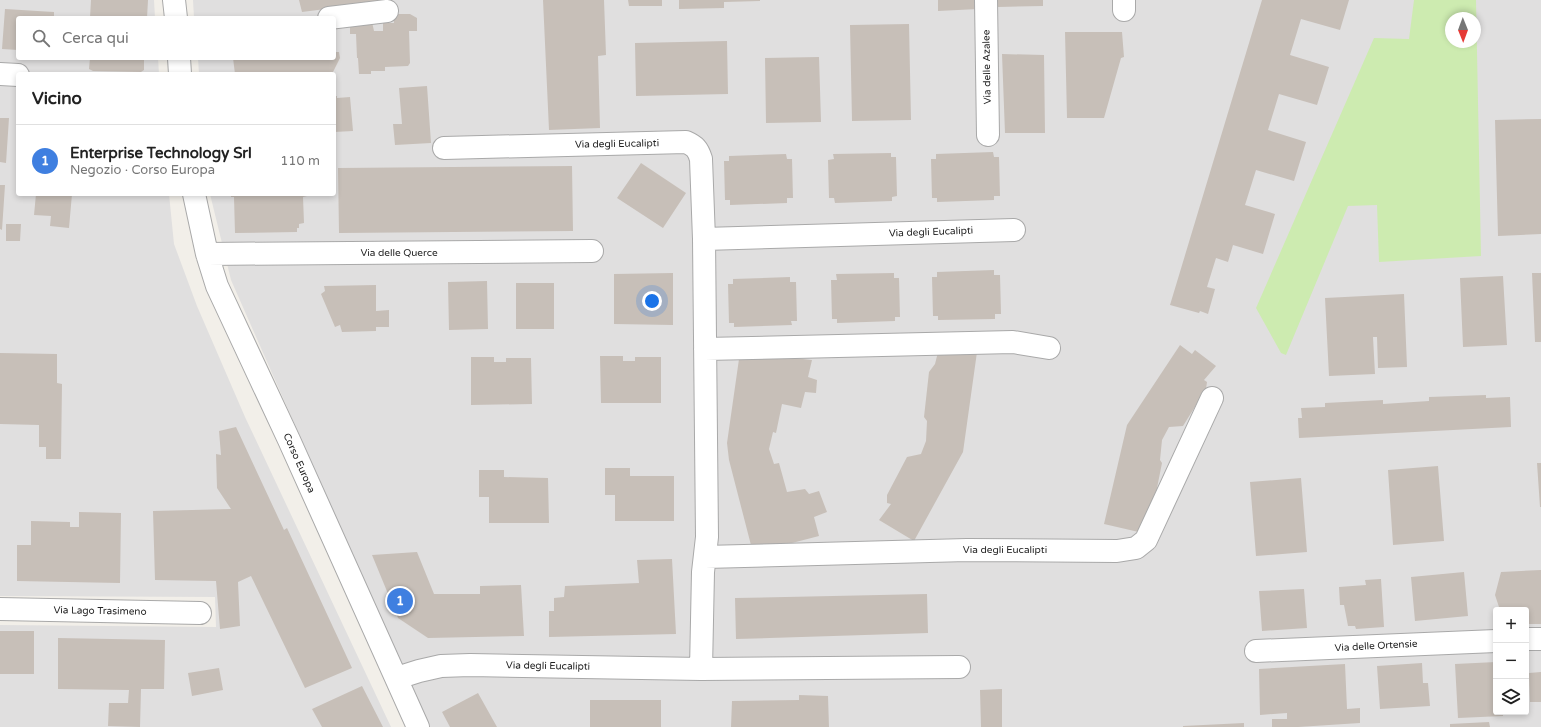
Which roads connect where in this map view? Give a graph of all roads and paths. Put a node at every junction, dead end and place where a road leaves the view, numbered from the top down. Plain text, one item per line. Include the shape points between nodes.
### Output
1 (174, 0) edge
2 (986, 0) edge
3 (387, 11) dead end
4 (176, 16) edge
5 (336, 17) edge
6 (179, 60) edge
7 (180, 72) edge
8 (0, 74) edge
9 (16, 75) edge
10 (988, 135) dead end
11 (444, 148) dead end
12 (194, 196) edge
13 (1014, 230) dead end
14 (704, 239) junction
15 (592, 251) dead end
16 (207, 254) junction
17 (1049, 348) dead end
18 (705, 349) junction
19 (1212, 398) dead end
20 (705, 557) junction
21 (0, 609) edge
22 (200, 613) dead end
23 (1529, 639) edge
24 (1541, 639) edge
25 (1493, 641) edge
26 (1256, 651) dead end
27 (959, 667) dead end
28 (701, 669) junction
29 (396, 678) junction
30 (418, 727) edge

1 - 4 street
2 - 10 street, Via delle Azalee
3 - 5 street
6 - 7 street
8 - 9 street
11 - 14 street, Via degli Eucalipti via 686,142 698,150 701,159
12 - 16 street, Corso Europa
13 - 14 street, Via degli Eucalipti
14 - 18 street, Via degli Eucalipti
15 - 16 street, Via delle Querce
16 - 29 street, Corso Europa via 217,286
17 - 18 street via 1013,342
18 - 20 street, Via degli Eucalipti
19 - 20 street, Via degli Eucalipti via 1146,540 1136,548 1117,551 967,550
20 - 28 street, Via degli Eucalipti
21 - 22 street, Via Lago Trasimeno
23 - 24 street
25 - 26 street, Via delle Ortensie
27 - 28 street, Via degli Eucalipti
28 - 29 street, Via degli Eucalipti via 470,665 442,666
29 - 30 street, Corso Europa

